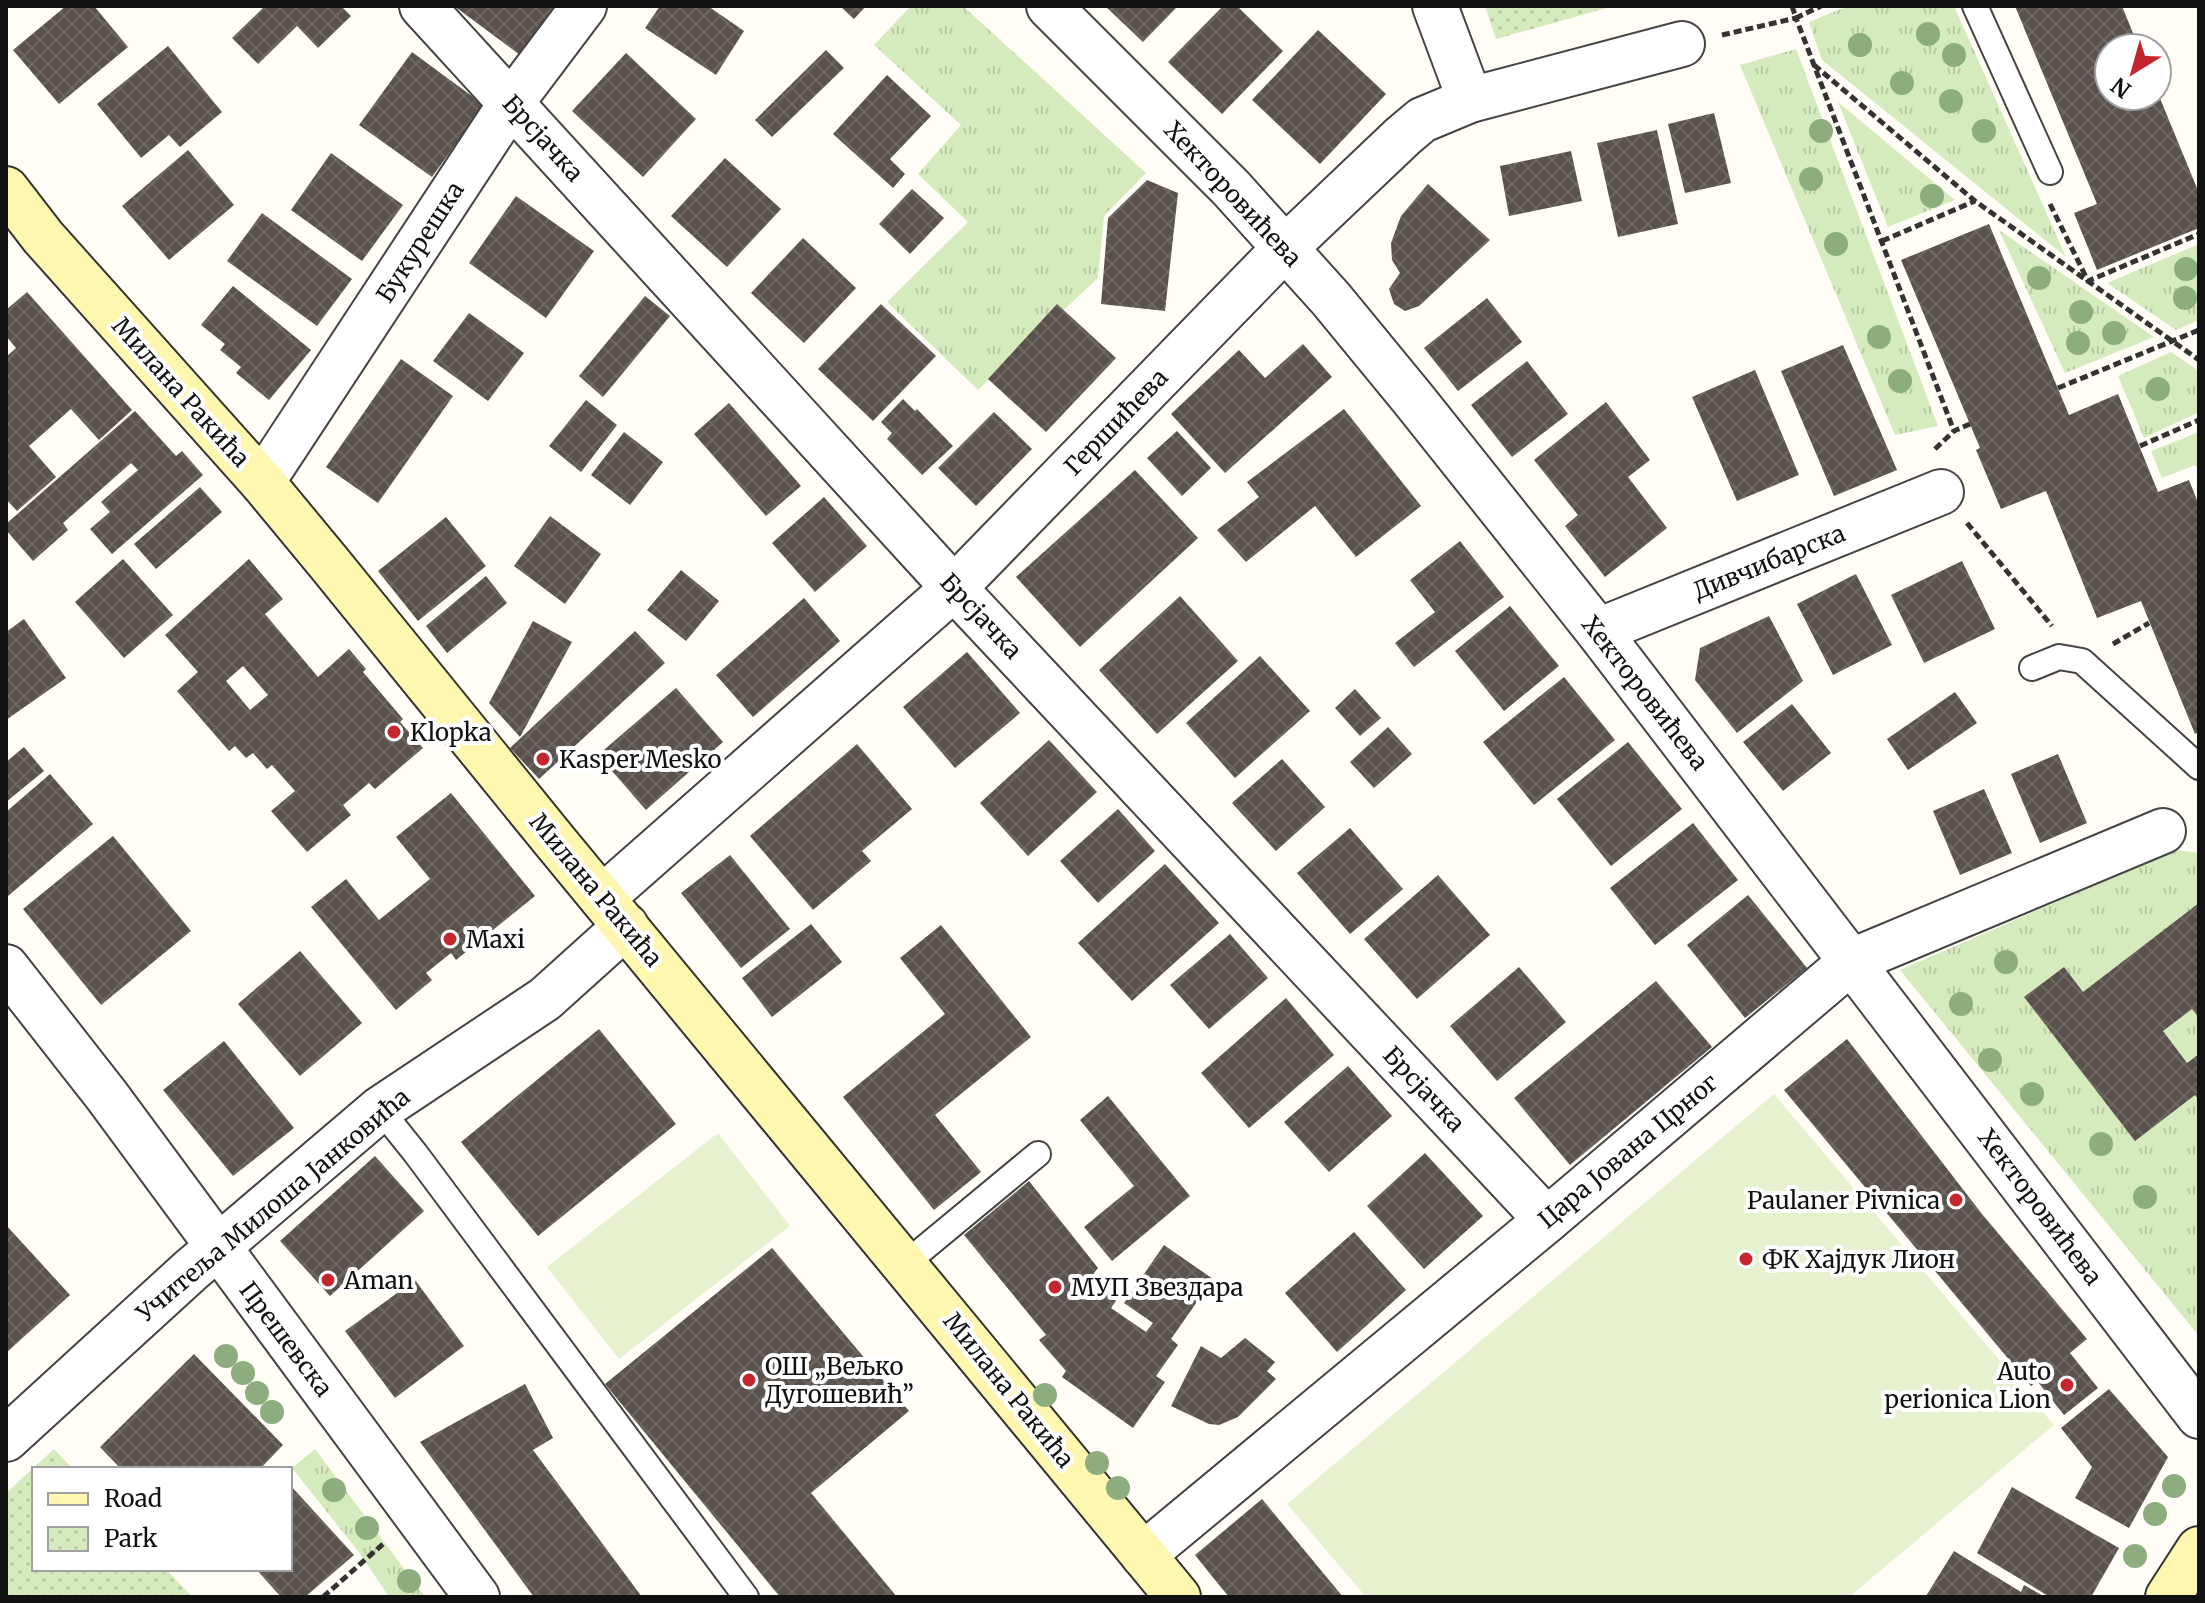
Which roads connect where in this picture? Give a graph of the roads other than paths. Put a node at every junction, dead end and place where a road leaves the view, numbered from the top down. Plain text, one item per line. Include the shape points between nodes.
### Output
1 (422, 6) edge
2 (584, 6) edge
3 (1049, 6) edge
4 (1435, 6) edge
5 (1975, 6) edge
6 (1682, 44) road end
7 (1470, 100) junction
8 (511, 103) junction
9 (2050, 172) road end
10 (6, 189) edge
11 (1285, 248) junction
12 (262, 482) junction
13 (1941, 492) road end
14 (954, 588) junction
15 (1598, 631) junction
16 (2032, 668) dead end
17 (2199, 767) edge
18 (2163, 831) dead end
19 (614, 912) junction
20 (1852, 961) junction
21 (6, 967) edge
22 (380, 1109) junction
23 (1038, 1154) dead end
24 (1547, 1220) junction
25 (217, 1247) junction
26 (905, 1264) junction
27 (2199, 1416) edge
28 (6, 1439) edge
29 (2199, 1549) edge
30 (1143, 1555) junction
31 (477, 1597) edge
32 (746, 1597) edge
33 (1178, 1597) edge
34 (2168, 1597) edge

1 - 8 street, Брсјачка
2 - 8 street, Букурешка
3 - 11 street, Хекторовићева
4 - 7 street
5 - 9 lane
6 - 7 street, Гершићева
7 - 11 street, Гершићева via 1422,120
8 - 12 street, Букурешка
8 - 14 street, Брсјачка
10 - 12 street, Милана Ракића
11 - 14 street, Гершићева
11 - 15 street, Хекторовићева
12 - 19 street, Милана Ракића
13 - 15 street, Дивчибарска
14 - 19 street, Гершићева
14 - 24 street, Брсјачка
15 - 20 street, Хекторовићева
16 - 17 lane via 2059,657 2082,661
18 - 20 street, Цара Јована Црног
19 - 22 street, Учитеља Милоша Јанковића via 545,999
19 - 26 street, Милана Ракића
20 - 24 street, Цара Јована Црног
20 - 27 street, Хекторовићева
21 - 25 street, Прешевска
22 - 25 street, Учитеља Милоша Јанковића
22 - 32 lane
23 - 26 lane
24 - 30 street, Цара Јована Црног
25 - 28 street, Учитеља Милоша Јанковића
25 - 31 street, Прешевска
26 - 30 street, Милана Ракића
29 - 34 street
30 - 33 street, Милана Ракића

